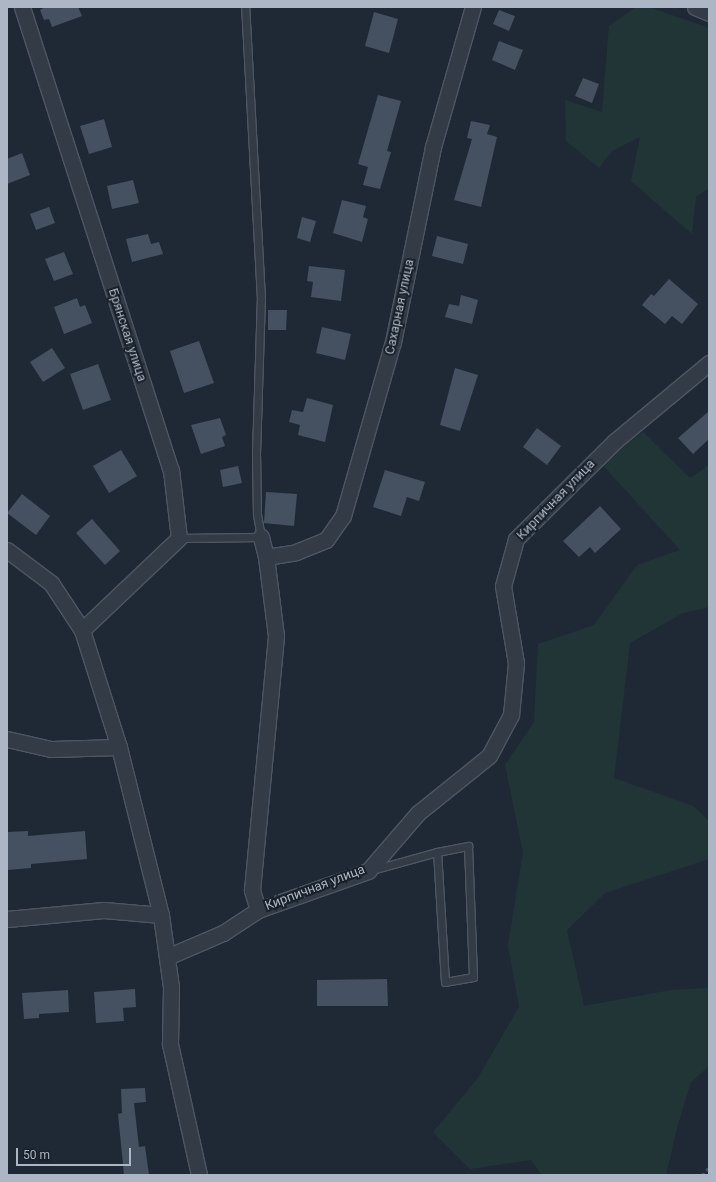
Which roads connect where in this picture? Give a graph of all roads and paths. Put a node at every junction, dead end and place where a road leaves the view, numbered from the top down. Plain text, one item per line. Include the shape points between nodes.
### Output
1 (22, 7) edge
2 (245, 7) edge
3 (473, 7) edge
4 (695, 7) edge
5 (709, 13) edge
6 (709, 364) edge
7 (261, 537) junction
8 (179, 538) junction
9 (7, 550) edge
10 (266, 557) junction
11 (82, 630) junction
12 (7, 739) edge
13 (119, 747) junction
14 (437, 852) junction
15 (368, 871) junction
16 (258, 910) junction
17 (161, 915) junction
18 (7, 919) edge
19 (167, 957) junction
20 (709, 1168) edge
21 (200, 1175) edge
22 (702, 1175) edge

1 - 8 street, Брянская улица via 171,470
2 - 7 lane via 261,299 256,454 257,515
3 - 10 street, Сахарная улица via 433,147 393,342 343,516 326,540 296,552
4 - 5 street
6 - 15 street, Кирпичная улица via 615,441 516,539 503,586 516,663 511,715 489,756 418,813
7 - 8 lane
7 - 10 street
8 - 11 street
9 - 11 street via 51,583
10 - 16 street via 276,636 252,890
11 - 13 street
12 - 13 street via 51,749
13 - 17 street
14 - 14 lane via 445,982 473,977 468,846
14 - 15 lane
15 - 16 street, Кирпичная улица
16 - 19 street, Кирпичная улица via 223,933
17 - 18 street via 104,910
17 - 19 street
19 - 21 street via 171,987 170,1044
20 - 22 path

